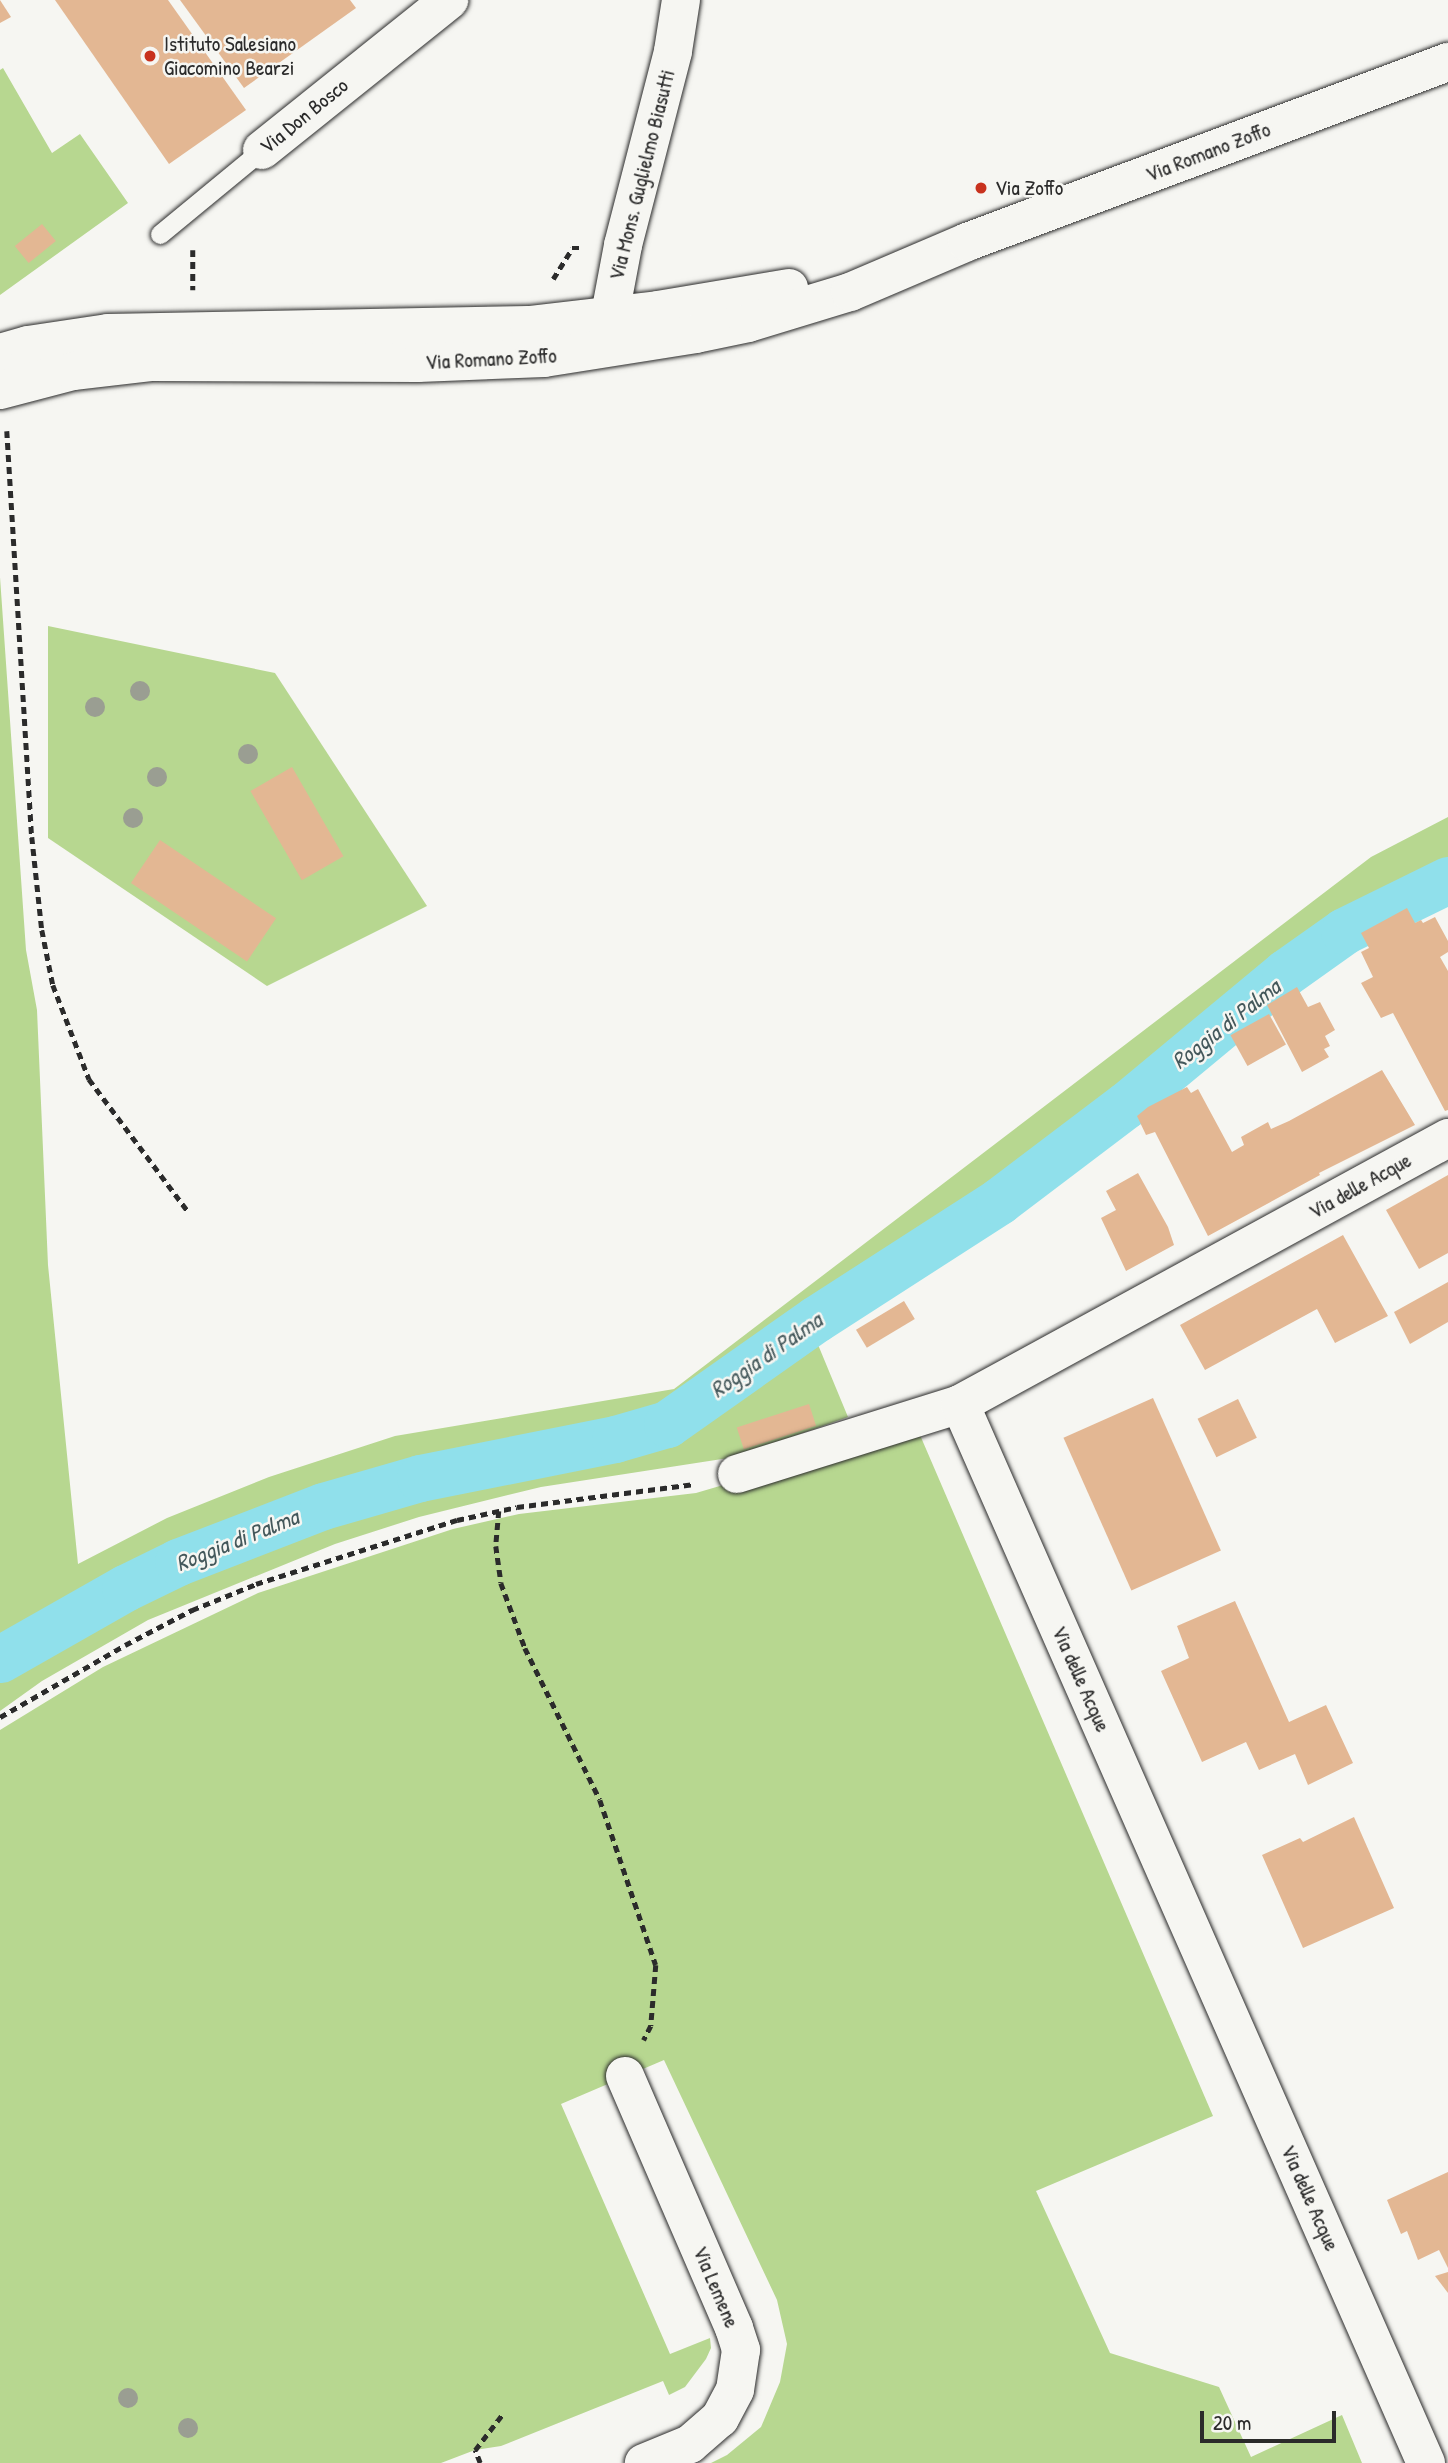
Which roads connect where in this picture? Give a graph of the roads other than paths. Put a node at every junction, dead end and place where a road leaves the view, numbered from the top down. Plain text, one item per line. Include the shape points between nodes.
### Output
1 (449, 0) edge
2 (681, 0) edge
3 (1448, 62) edge
4 (262, 150) joint
5 (160, 234) dead end
6 (606, 333) junction
7 (2, 377) edge
8 (1448, 1138) edge
9 (960, 1404) junction
10 (737, 1474) road end
11 (625, 2076) road end
12 (645, 2463) edge
13 (1426, 2463) edge

1 - 4 street, Via Don Bosco
2 - 6 street, Via Mons. Guglielmo Biasutti
3 - 6 street, Via Romano Zoffo via 967,242
4 - 5 lane, Via Don Bosco
6 - 7 street, Via Romano Zoffo via 453,329 108,333 28,345
8 - 9 street, Via delle Acque
9 - 10 street
9 - 13 street, Via delle Acque
11 - 12 street, Via Lemene via 741,2350 735,2390 720,2418 690,2444

